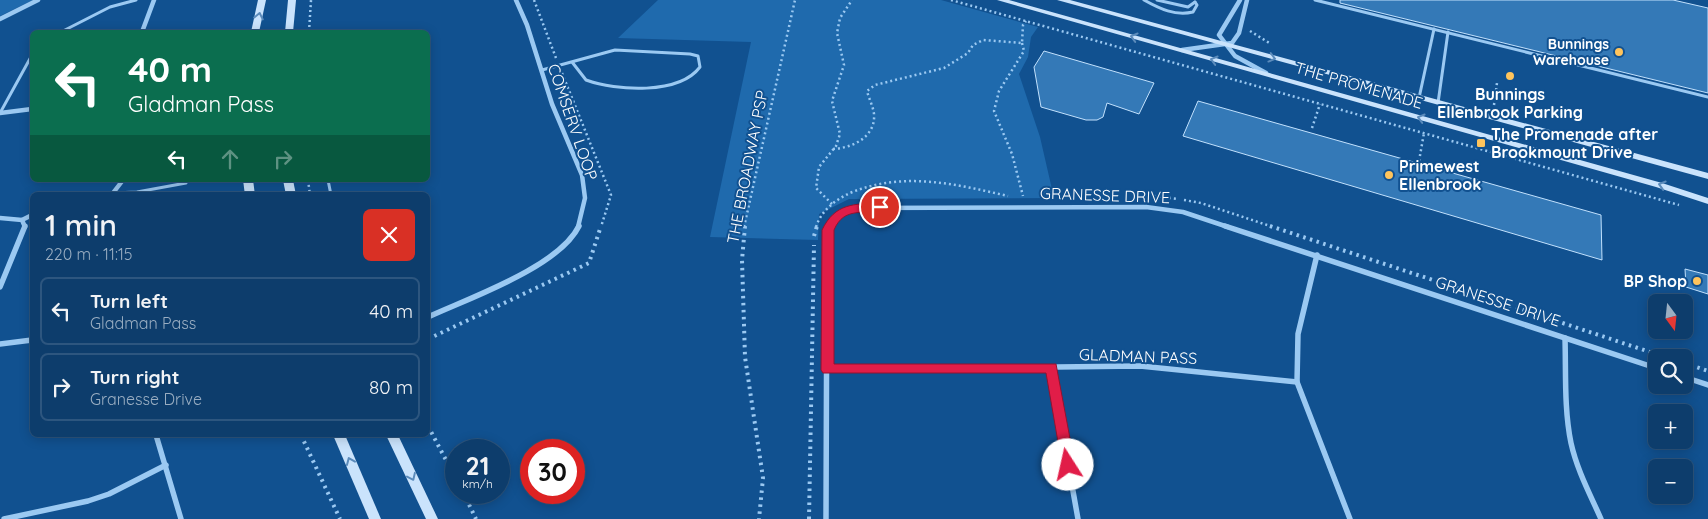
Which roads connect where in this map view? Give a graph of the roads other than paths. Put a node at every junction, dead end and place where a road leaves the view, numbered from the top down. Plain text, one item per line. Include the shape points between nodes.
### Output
1 (38, 0) edge
2 (136, 0) edge
3 (154, 0) edge
4 (262, 0) edge
5 (292, 0) edge
6 (516, 0) edge
7 (1001, 0) edge
8 (1061, 0) edge
9 (1144, 0) edge
10 (1157, 0) edge
11 (1240, 0) edge
12 (1247, 0) edge
13 (1314, 0) edge
14 (0, 18) edge
15 (1434, 29) junction
16 (65, 30) edge
17 (143, 30) edge
18 (255, 30) edge
19 (290, 30) edge
20 (1448, 32) junction
21 (1225, 45) junction
22 (1181, 50) junction
23 (30, 59) edge
24 (572, 62) junction
25 (542, 70) junction
26 (1271, 76) junction
27 (1708, 97) edge
28 (1419, 98) junction
29 (1438, 103) junction
30 (30, 109) edge
31 (0, 113) edge
32 (1708, 176) edge
33 (122, 182) edge
34 (186, 183) dead end
35 (114, 192) edge
36 (137, 192) edge
37 (1708, 201) edge
38 (30, 216) edge
39 (0, 218) edge
40 (22, 220) junction
41 (1317, 255) junction
42 (0, 287) edge
43 (430, 316) edge
44 (1566, 338) junction
45 (30, 340) edge
46 (0, 344) edge
47 (1648, 365) edge
48 (1051, 368) junction
49 (828, 370) junction
50 (1693, 380) edge
51 (1297, 382) junction
52 (1708, 385) edge
53 (157, 437) edge
54 (340, 437) edge
55 (393, 437) edge
56 (166, 465) junction
57 (21, 517) edge
58 (4, 519) edge
59 (181, 519) edge
60 (375, 519) edge
61 (432, 519) edge
62 (826, 519) edge
63 (1078, 519) edge
64 (1350, 519) edge
65 (1601, 519) edge

1 - 14 street
2 - 16 lane via 110,7
3 - 17 street
18 -> 4 main road
5 - 19 main road
6 - 25 street, COMSERV LOOP
22 -> 7 main road, THE PROMENADE
8 - 21 main road, THE PROMENADE
9 - 10 lane via 1183,14 1193,12 1197,5 1195,2 1188,7
11 - 21 street via 1219,31
12 - 21 street via 1237,38
13 - 15 lane
15 - 20 lane
15 - 28 lane
20 - 27 lane
20 - 29 lane
21 - 22 street
21 - 26 street via 1235,56
21 -> 28 main road, THE PROMENADE
26 -> 22 main road, THE PROMENADE
23 - 31 lane
24 - 24 lane via 615,50 668,51 698,56 700,67 693,76 676,83 619,87 584,79
24 - 25 lane
25 - 43 street, COMSERV LOOP via 584,185 583,208 574,235 544,262
37 -> 26 main road, THE PROMENADE
28 - 29 main road, THE PROMENADE
29 - 32 main road, THE PROMENADE
30 - 31 street
33 - 35 street
34 - 36 lane
38 - 40 street
39 - 40 street
40 - 42 street via 24,234
41 - 44 street, GRANESSE DRIVE
41 - 49 street, GRANESSE DRIVE via 1165,208 852,208 833,219 827,236
41 - 51 street via 1297,329
44 - 47 street, GRANESSE DRIVE
44 - 65 street via 1571,442
45 - 46 street
48 - 49 street, GLADMAN PASS
48 - 51 street, GLADMAN PASS via 1166,367
48 - 63 street
49 - 62 street, GRANESSE DRIVE
50 - 52 street
51 - 64 street
53 - 56 street
60 -> 54 main road
55 -> 61 main road
56 - 57 street via 109,494
56 - 59 street
57 - 58 street

